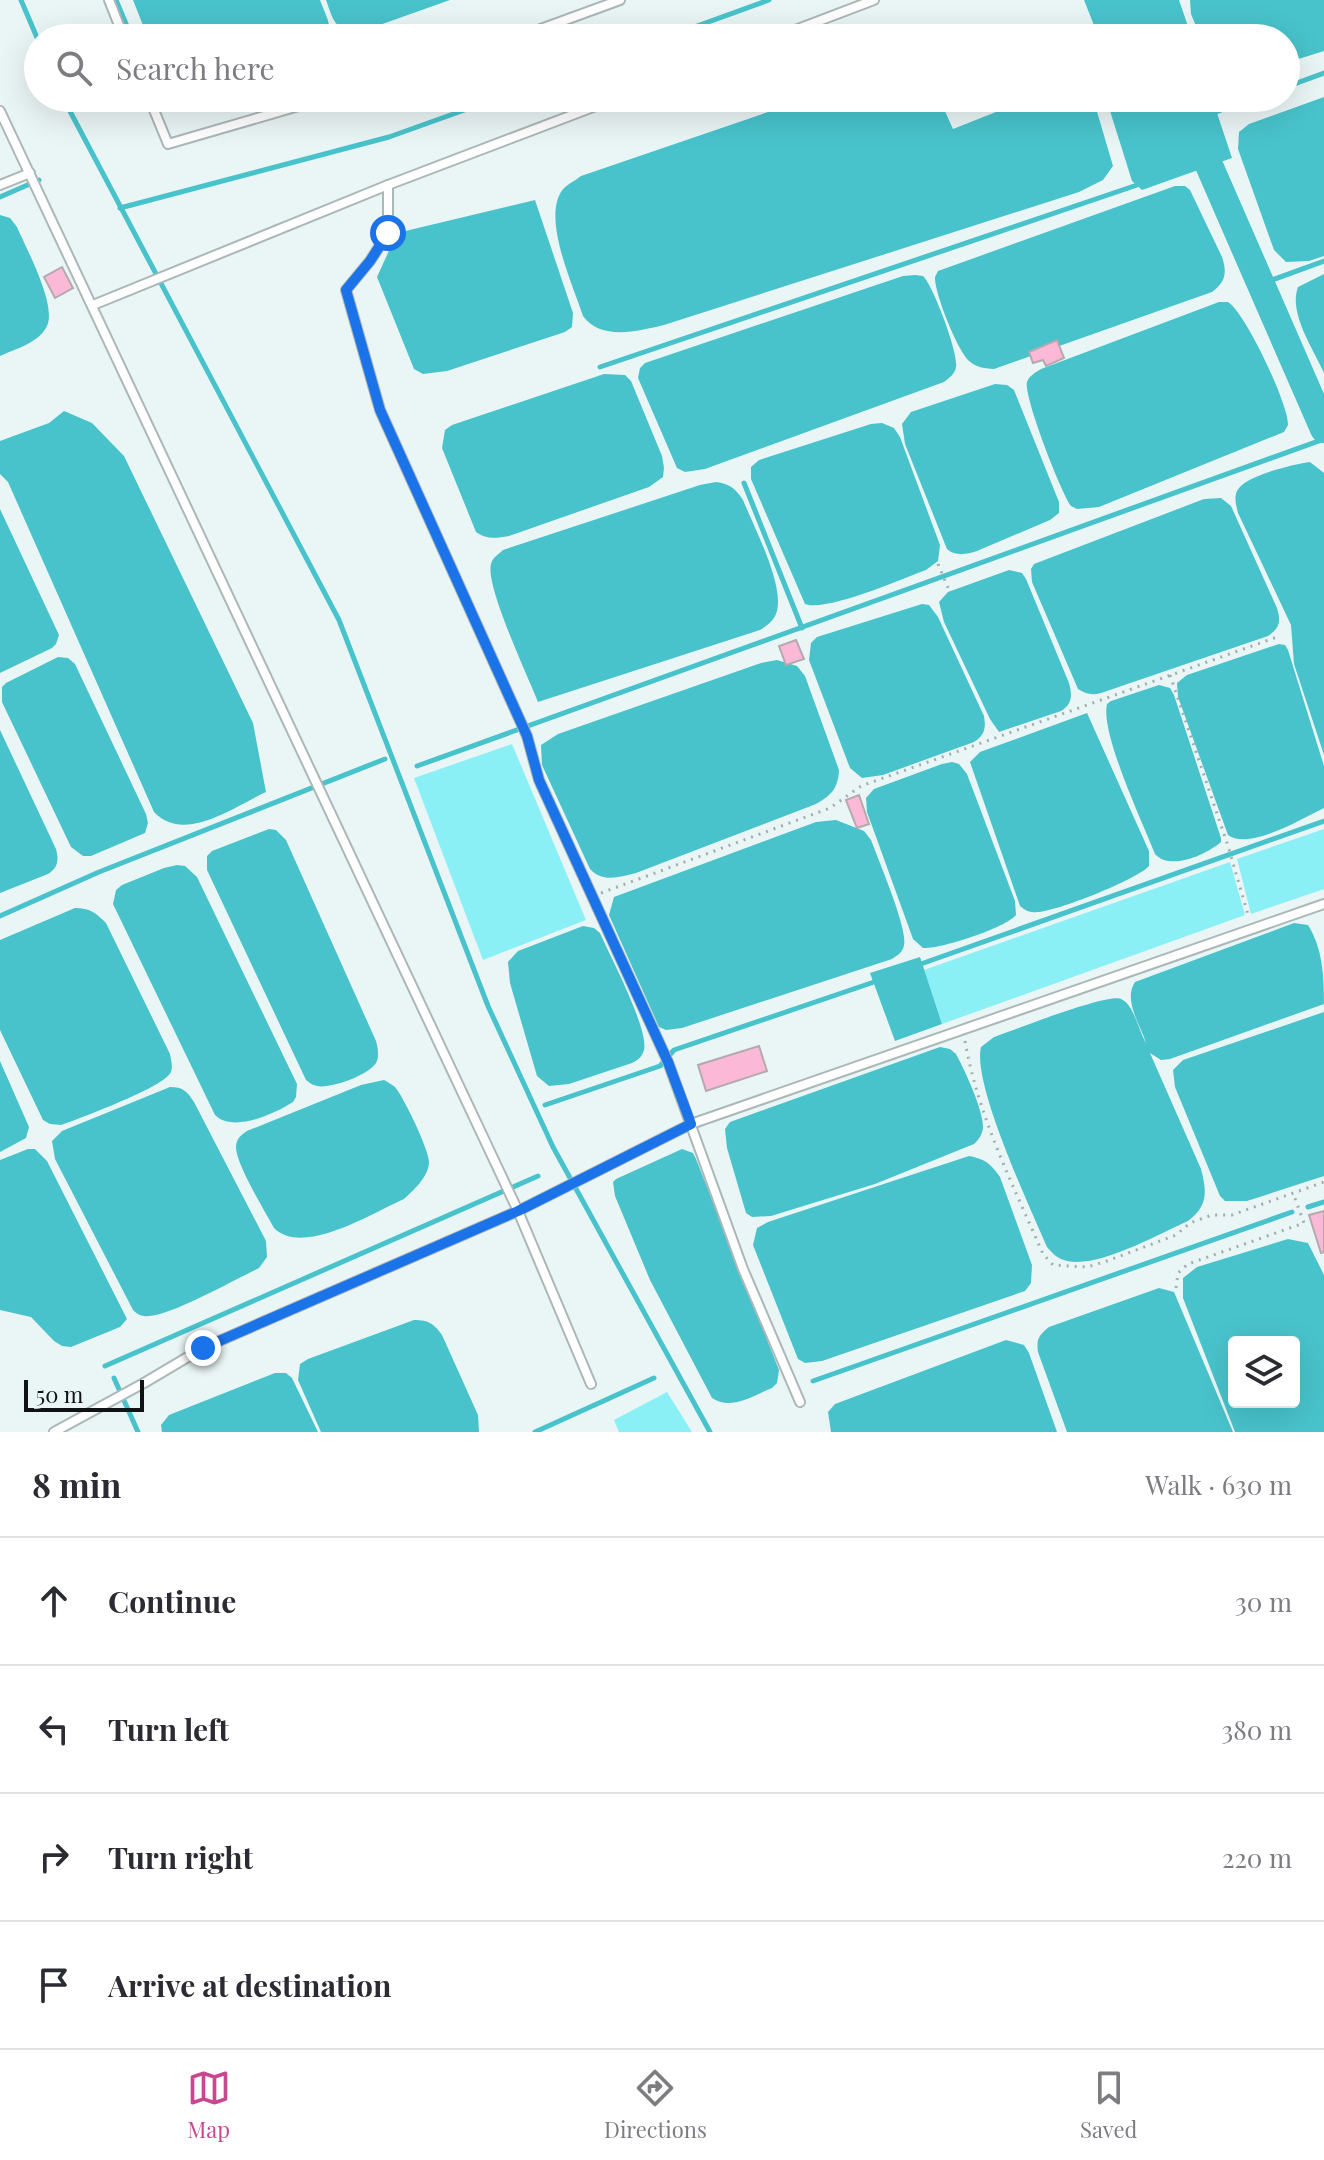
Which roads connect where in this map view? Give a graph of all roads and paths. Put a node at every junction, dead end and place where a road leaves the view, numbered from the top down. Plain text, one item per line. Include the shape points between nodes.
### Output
1 (109, 0) edge
2 (620, 0) edge
3 (874, 0) edge
4 (118, 24) edge
5 (554, 24) edge
6 (811, 24) edge
7 (0, 111) edge
8 (155, 112) edge
9 (278, 112) edge
10 (580, 112) edge
11 (30, 173) junction
12 (0, 185) edge
13 (388, 185) junction
14 (93, 305) junction
15 (938, 564) dead end
16 (949, 590) dead end
17 (1277, 637) dead end
18 (1170, 675) junction
19 (596, 894) dead end
20 (1324, 904) edge
21 (1251, 923) dead end
22 (964, 1034) dead end
23 (691, 1124) junction
24 (1324, 1182) edge
25 (1293, 1193) junction
26 (518, 1211) junction
27 (1176, 1288) dead end
28 (591, 1384) dead end
29 (800, 1402) dead end
30 (54, 1432) edge

1 - 4 lane
2 - 5 lane
3 - 6 lane
7 - 11 lane
8 - 9 lane via 168,144
10 - 13 lane
11 - 12 lane
11 - 14 lane
13 - 14 lane
13 - 23 lane via 388,233 346,290 380,410 527,736 539,780 668,1062
14 - 26 lane
15 - 16 path
17 - 18 path
18 - 19 path via 861,786 830,808
18 - 21 path
20 - 23 lane
22 - 25 path via 987,1123 1043,1254 1053,1265 1087,1267 1176,1235 1212,1215 1232,1215
23 - 26 lane
23 - 29 lane via 743,1269
24 - 25 path
25 - 27 path via 1304,1223 1188,1264 1178,1273
26 - 28 lane
26 - 30 lane via 203,1348

